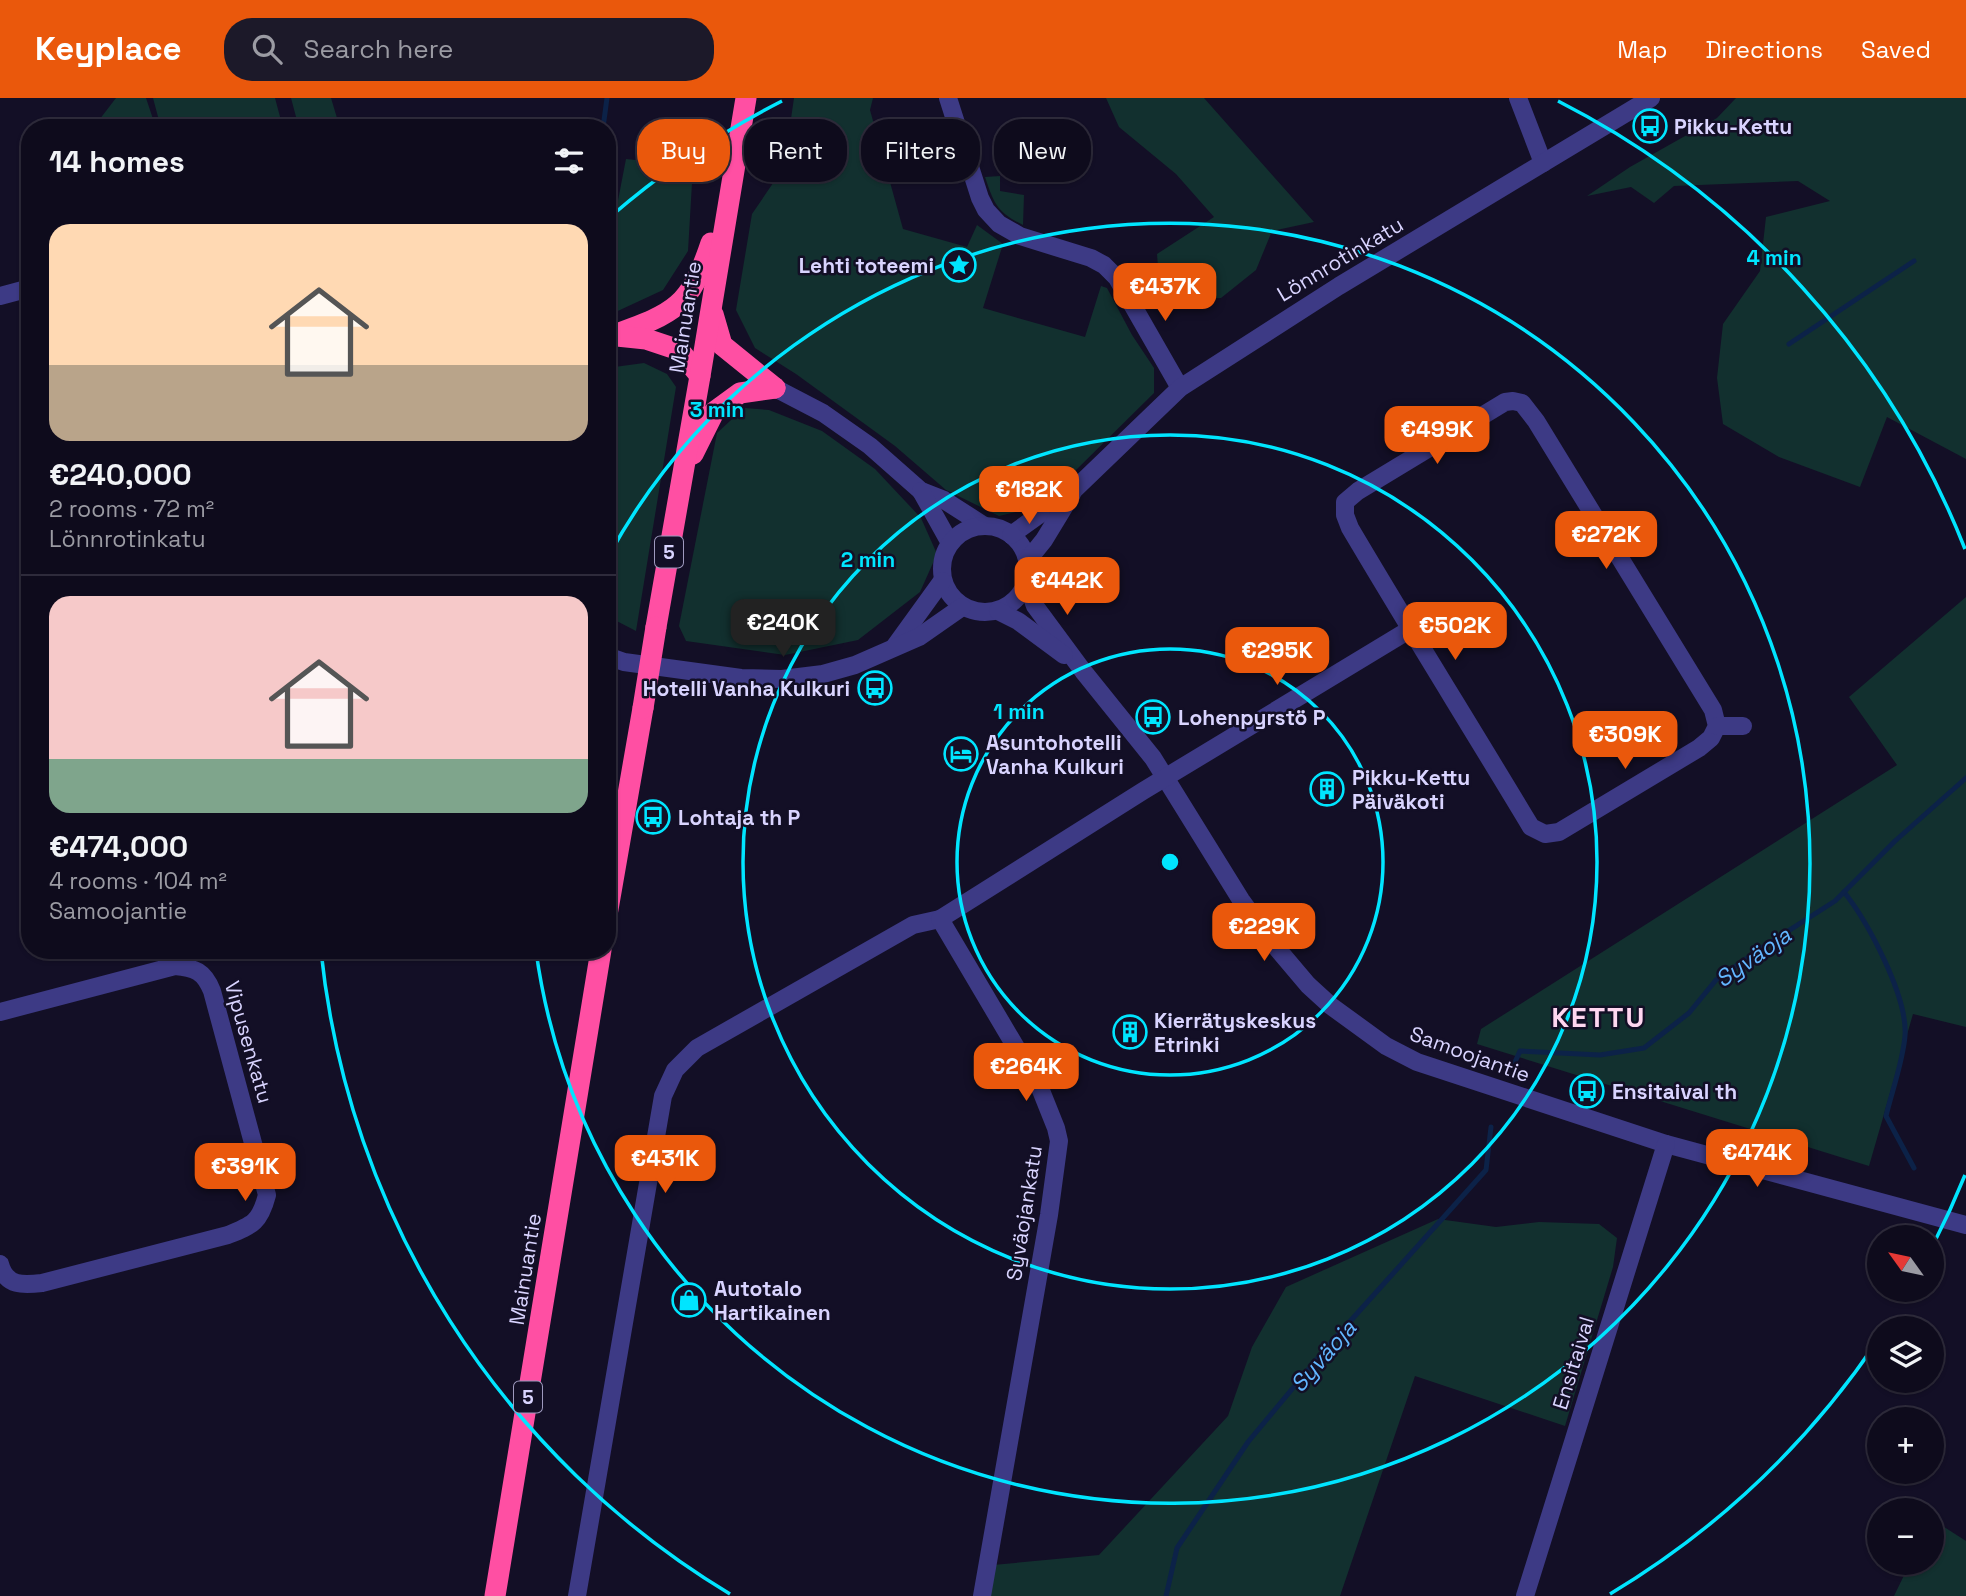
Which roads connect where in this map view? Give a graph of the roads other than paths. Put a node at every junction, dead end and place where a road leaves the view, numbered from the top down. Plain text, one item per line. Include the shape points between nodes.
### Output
1 (746, 98) edge
2 (948, 98) edge
3 (1518, 98) edge
4 (1651, 98) edge
5 (1543, 163) junction
6 (732, 181) junction
7 (21, 290) edge
8 (0, 296) edge
9 (711, 307) junction
10 (616, 334) edge
11 (616, 337) edge
12 (700, 376) junction
13 (775, 388) junction
14 (1180, 388) junction
15 (682, 478) junction
16 (1075, 489) junction
17 (921, 491) junction
18 (983, 525) junction
19 (1011, 535) junction
20 (950, 544) junction
21 (1028, 566) junction
22 (942, 581) junction
23 (962, 607) junction
24 (998, 611) junction
25 (1409, 630) junction
26 (895, 646) junction
27 (616, 659) edge
28 (1083, 671) junction
29 (1717, 726) junction
30 (1743, 726) dead end
31 (1166, 778) junction
32 (616, 863) edge
33 (940, 919) junction
34 (600, 959) edge
35 (0, 1012) edge
36 (1666, 1144) junction
37 (1966, 1226) edge
38 (0, 1265) edge
39 (495, 1596) edge
40 (577, 1596) edge
41 (982, 1596) edge
42 (1525, 1596) edge

1 - 6 highway, Mainuantie / 5
2 - 14 street via 986,210 1020,236 1104,265 1117,278
3 - 5 street
4 - 5 street, Lönnrotinkatu
5 - 14 street, Lönnrotinkatu
6 - 9 highway, Mainuantie / 5
6 - 10 highway via 701,274 683,301 663,317
7 - 8 street
9 - 12 highway, Mainuantie / 5
9 - 13 highway via 722,345
11 - 12 highway via 646,339 679,351
12 - 15 highway, Mainuantie / 5
13 - 15 highway via 740,393 714,412
13 - 17 street via 823,413 870,446
14 - 16 street, Lönnrotinkatu
15 - 32 highway, Mainuantie / 5, bridge
16 - 19 street, Lönnrotinkatu
16 - 21 street, Lönnrotinkatu
17 - 18 street
17 - 20 street
18 - 19 street
18 - 20 street
19 - 21 street via 1020,544
20 - 22 street via 942,563
21 - 24 street via 1020,594
21 - 28 street, Samoojantie via 1035,606
22 - 23 street
22 - 26 street
23 - 24 street
23 - 26 street via 919,637
24 - 28 street, Samoojantie via 1050,643
25 - 29 street via 1531,827 1545,834 1559,832 1699,748
25 - 29 street via 1350,528 1345,502 1505,402 1522,402 1713,710
25 - 31 street
26 - 27 street via 855,665 782,679 672,670
28 - 31 street, Samoojantie
29 - 30 street
31 - 33 street
31 - 36 street, Samoojantie via 1270,940 1308,985 1357,1027 1416,1062
33 - 40 street via 913,925 877,945 697,1048 675,1070 663,1096
33 - 41 street, Syväojankatu via 1041,1088 1059,1140
34 - 39 highway, Mainuantie / 5
35 - 38 street, Vipusenkatu via 175,966 201,972 212,991 267,1195 262,1215 250,1227 216,1238 43,1283 11,1282
36 - 37 street, Samoojantie
36 - 42 street, Ensitaival

